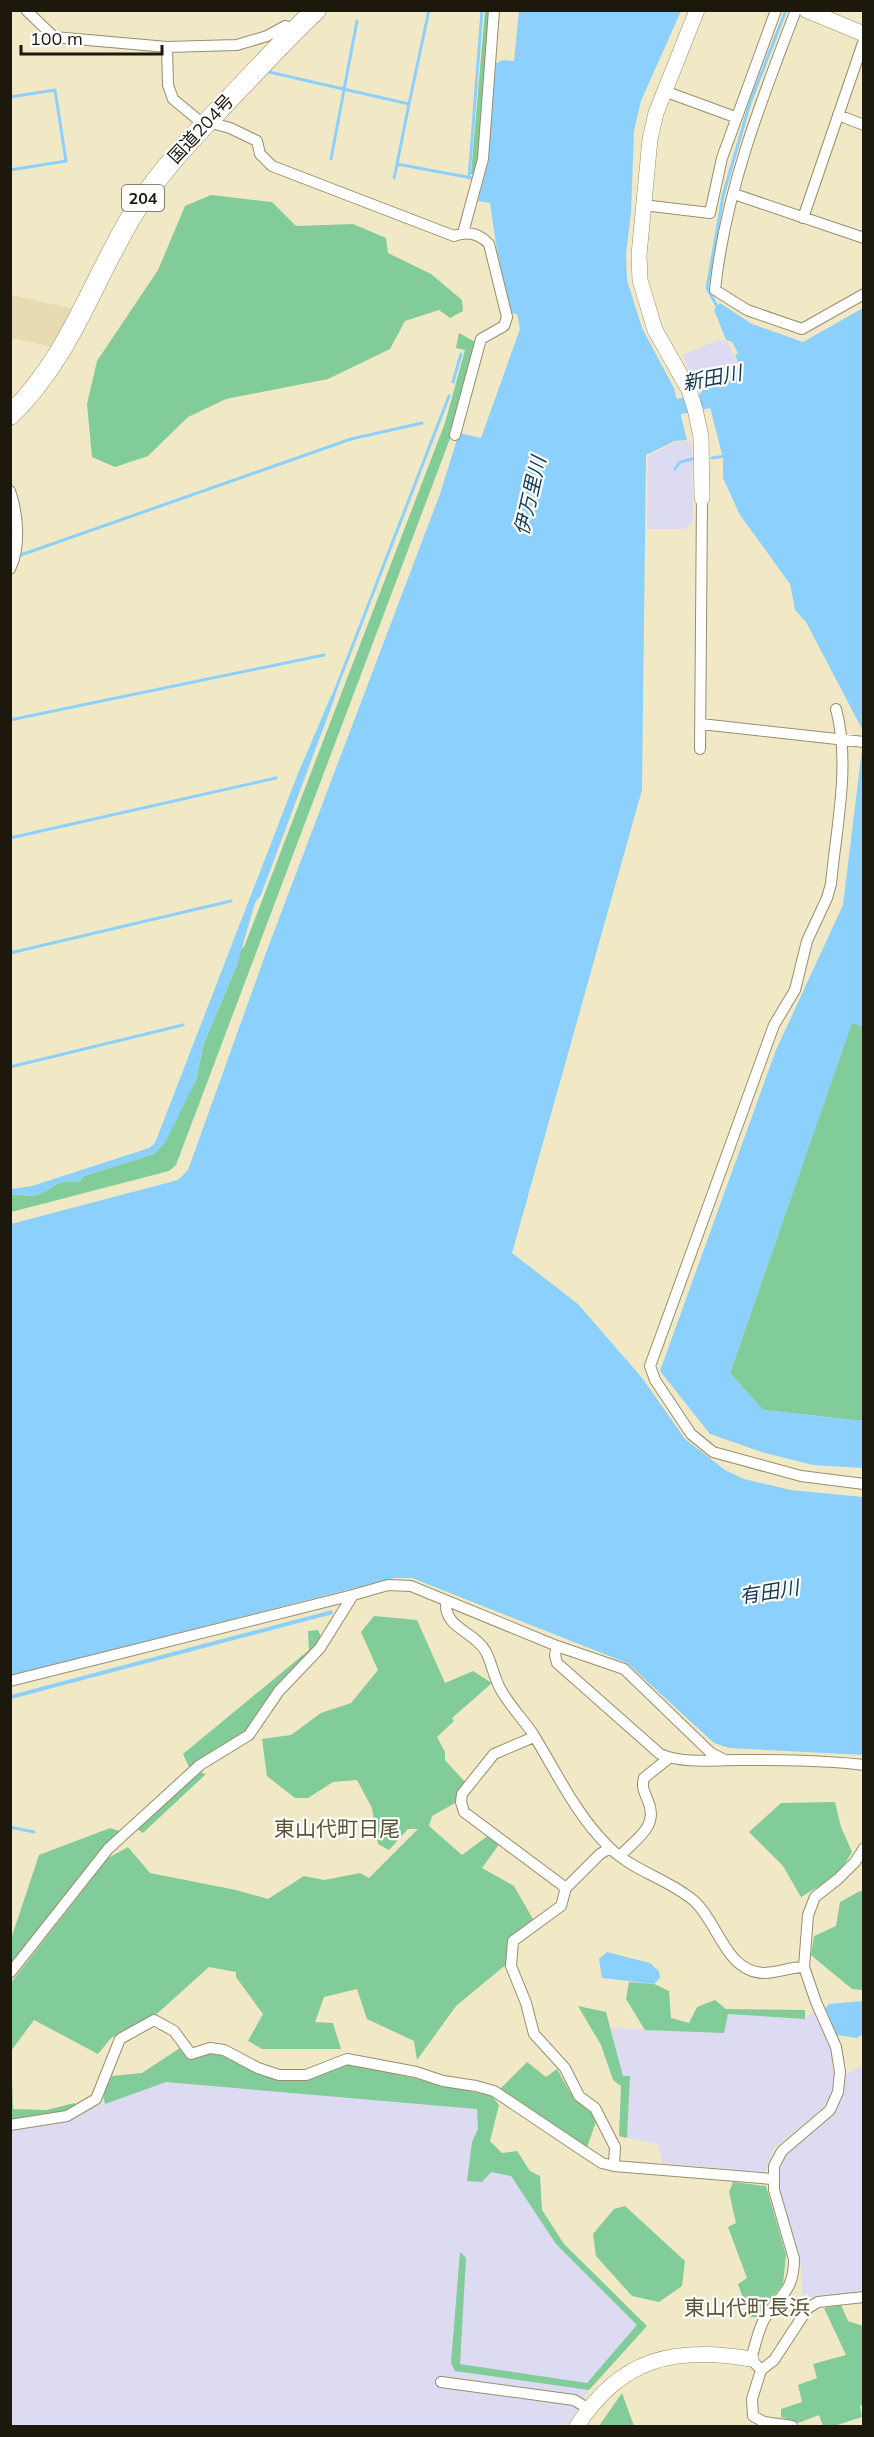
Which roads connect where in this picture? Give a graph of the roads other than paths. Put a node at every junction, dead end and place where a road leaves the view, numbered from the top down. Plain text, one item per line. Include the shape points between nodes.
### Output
1 (26, 10) edge
2 (316, 10) edge
3 (494, 10) edge
4 (697, 10) edge
5 (776, 10) edge
6 (796, 10) edge
7 (806, 10) edge
8 (297, 29) junction
9 (864, 34) edge
10 (864, 39) edge
11 (167, 47) junction
12 (664, 92) junction
13 (838, 114) junction
14 (735, 117) junction
15 (207, 122) junction
16 (864, 125) edge
17 (734, 194) junction
18 (643, 205) junction
19 (803, 218) junction
20 (463, 232) junction
21 (864, 238) edge
22 (864, 294) edge
23 (10, 415) edge
24 (455, 435) dead end
25 (10, 491) edge
26 (702, 498) joint
27 (10, 569) edge
28 (836, 709) dead end
29 (700, 724) junction
30 (847, 740) junction
31 (864, 742) edge
32 (700, 749) dead end
33 (864, 1484) edge
34 (353, 1596) junction
35 (446, 1602) junction
36 (557, 1646) junction
37 (10, 1681) edge
38 (534, 1737) junction
39 (669, 1758) junction
40 (725, 1760) junction
41 (864, 1765) edge
42 (610, 1848) junction
43 (864, 1848) edge
44 (621, 1855) junction
45 (566, 1888) junction
46 (804, 1967) junction
47 (10, 1974) edge
48 (10, 2125) edge
49 (614, 2166) junction
50 (772, 2179) junction
51 (784, 2297) junction
52 (864, 2297) edge
53 (808, 2308) junction
54 (756, 2365) junction
55 (441, 2382) dead end
56 (589, 2409) junction
57 (577, 2427) edge
58 (792, 2427) edge

1 - 11 street via 54,37
2 - 8 highway, 国道204号 / 204
3 - 20 street via 483,159
4 - 12 street
5 - 14 street
6 - 17 street via 760,102
7 - 9 street
8 - 11 street via 285,26 237,45
8 - 15 highway, 国道204号 / 204
10 - 13 street
11 - 15 street via 168,85 173,99 197,119
12 - 14 street
12 - 18 street via 650,139
13 - 16 street
13 - 19 street
14 - 18 street via 710,213
15 - 20 street via 257,141 260,153 272,166 454,236
15 - 23 highway, 国道204号 / 204 via 153,184 118,241 59,356
17 - 19 street
17 - 22 street via 715,290 747,310 802,329
18 - 26 street via 639,255 644,297 655,330 689,390 695,409
19 - 21 street
20 - 24 street via 484,237 489,244 507,317 504,326 481,339
25 - 27 street via 16,515 16,547
26 - 29 street
28 - 30 street
29 - 30 street
29 - 32 street
30 - 31 street
30 - 33 street via 827,898 807,941 795,990 774,1025 650,1366 691,1434 713,1452 801,1476
34 - 35 street via 400,1584
34 - 37 street
34 - 47 street via 320,1648 279,1691 249,1735 200,1765 108,1849
35 - 36 street
35 - 38 street via 448,1617 481,1644 502,1692
36 - 39 street via 557,1663
36 - 40 street via 624,1670 711,1754
38 - 42 street via 562,1788
38 - 45 street via 494,1754 462,1794 461,1802 464,1812
39 - 40 street
39 - 44 street via 644,1778 650,1826
40 - 41 street
42 - 44 street
42 - 45 street
43 - 46 street via 855,1862 810,1904
44 - 46 street via 631,1865 697,1903 741,1965 763,1973
45 - 49 street via 561,1906 513,1941 511,1966 534,2034 565,2068 579,2096 595,2108 615,2147
46 - 50 street via 836,2047 838,2092 830,2110 782,2151
48 - 49 street via 67,2116 96,2099 120,2039 154,2020 174,2031 191,2054 210,2048 224,2050 279,2074 306,2075 347,2059 494,2091 602,2163
49 - 50 street
50 - 51 street via 794,2259 790,2286
51 - 53 street via 788,2304
51 - 54 street via 764,2319
52 - 53 street via 818,2302
53 - 54 street via 774,2360
54 - 56 street via 682,2354 655,2359 621,2376
54 - 58 street via 753,2416
55 - 56 street via 574,2400
56 - 57 street

